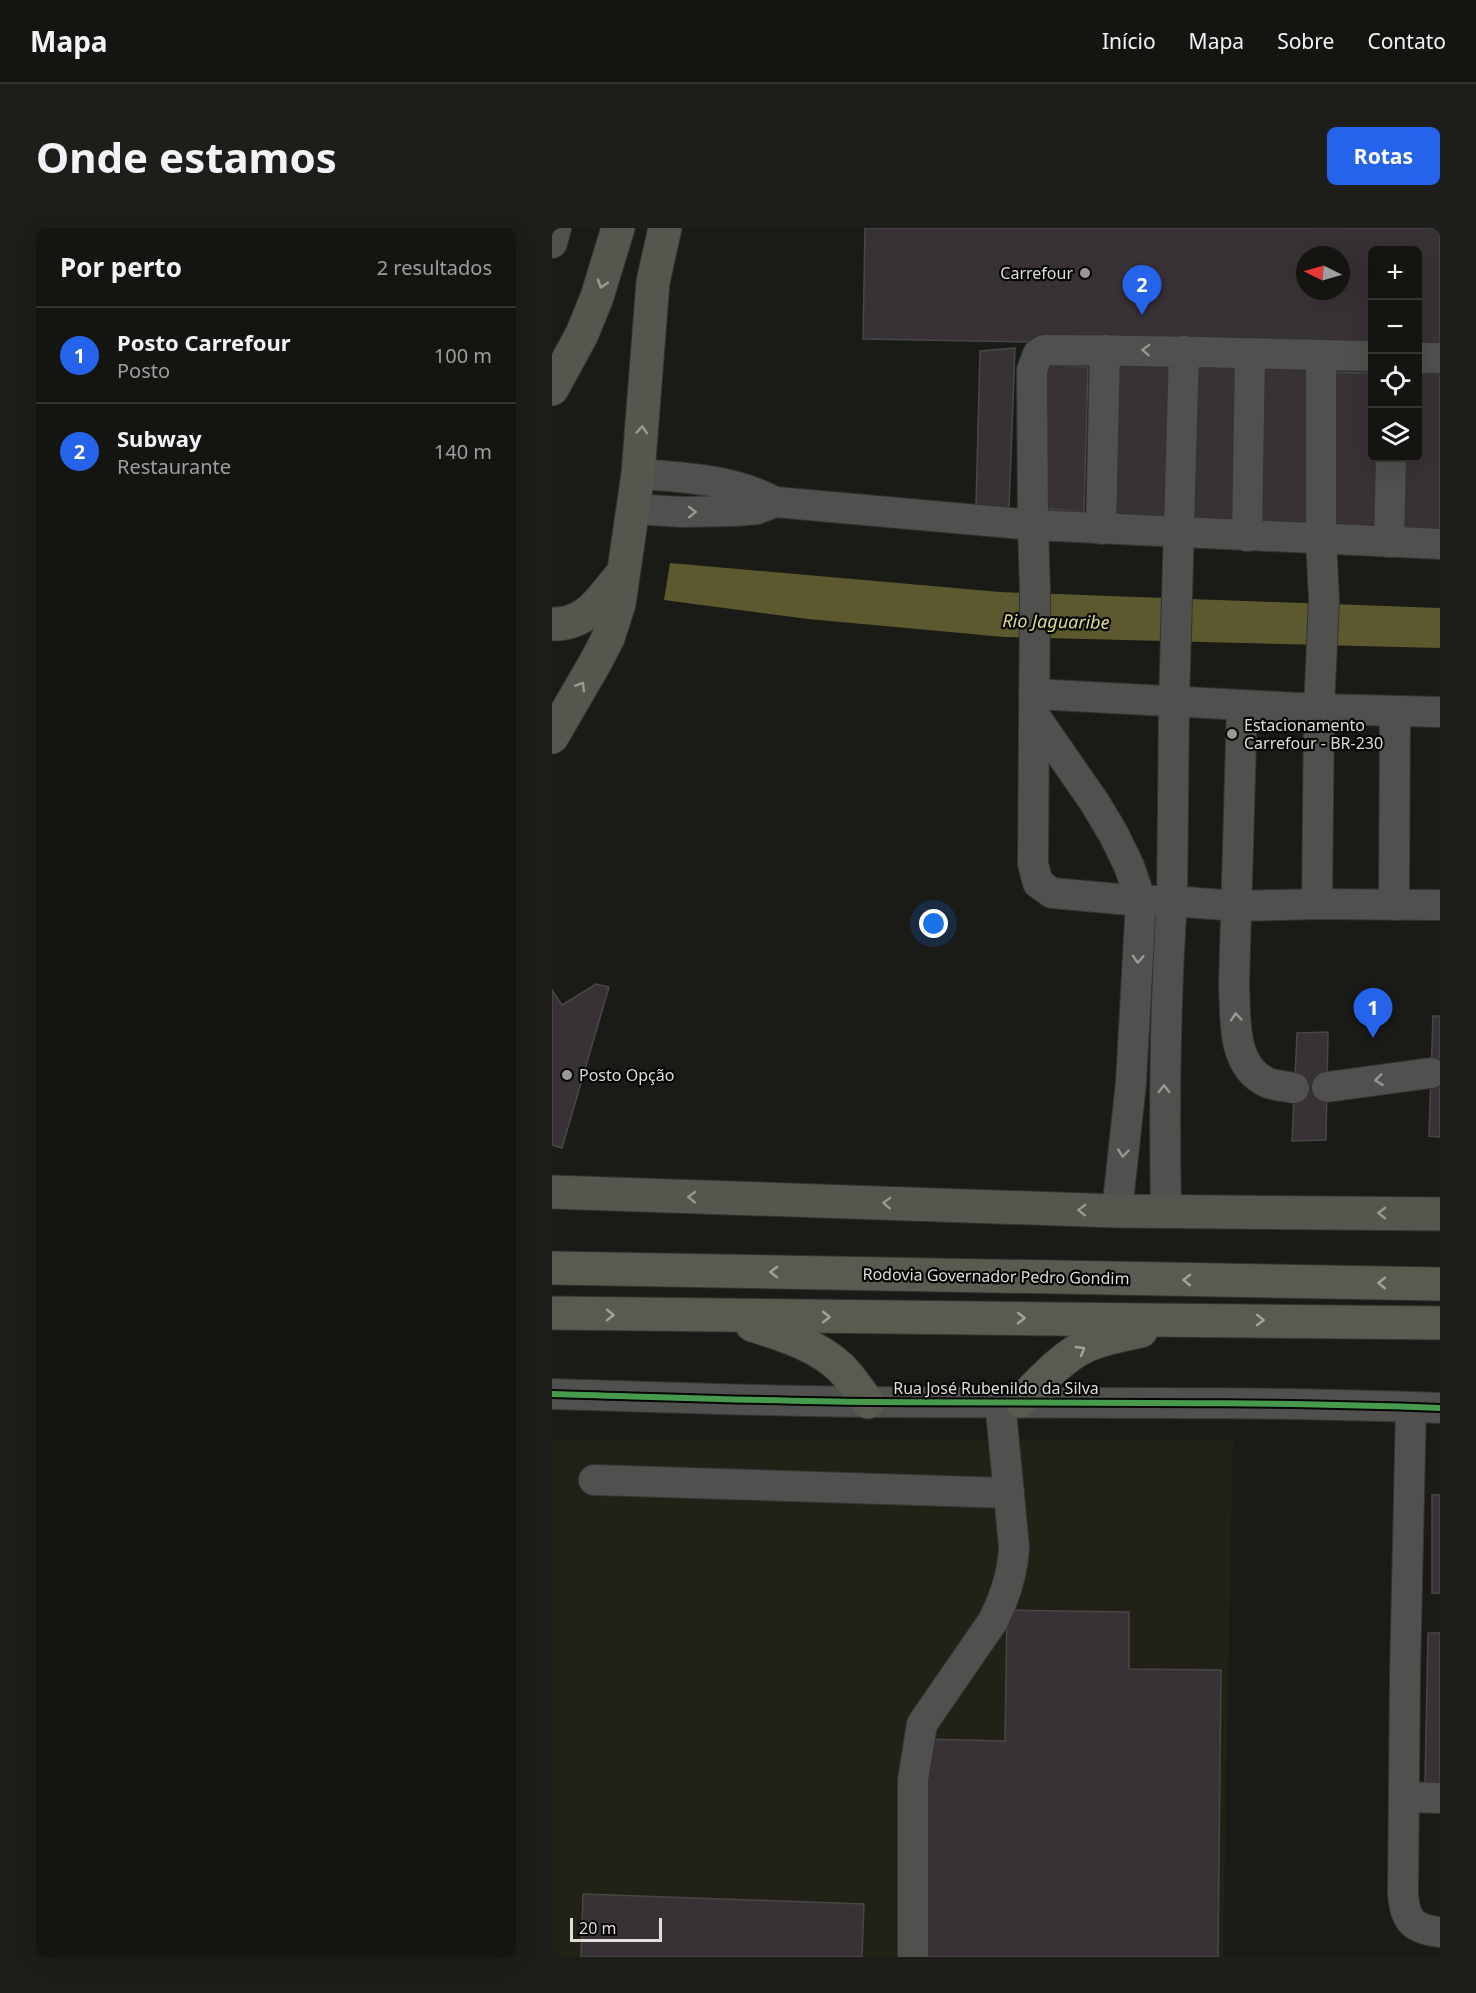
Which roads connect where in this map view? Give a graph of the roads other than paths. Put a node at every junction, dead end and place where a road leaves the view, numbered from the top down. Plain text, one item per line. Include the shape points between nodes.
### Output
1 (556, 228) edge
2 (618, 228) edge
3 (665, 228) edge
4 (552, 243) edge
5 (1105, 350) junction
6 (1184, 351) junction
7 (1250, 353) junction
8 (1322, 355) junction
9 (1368, 356) edge
10 (1422, 357) edge
11 (1440, 358) edge
12 (552, 389) edge
13 (1391, 462) edge
14 (638, 474) junction
15 (775, 502) junction
16 (633, 509) junction
17 (1033, 525) junction
18 (1101, 529) junction
19 (1178, 533) junction
20 (1247, 536) junction
21 (1321, 539) junction
22 (1389, 542) junction
23 (1440, 544) edge
24 (624, 571) junction
25 (552, 624) edge
26 (1174, 703) junction
27 (1034, 704) junction
28 (1242, 705) junction
29 (1319, 709) junction
30 (1395, 711) junction
31 (1440, 712) edge
32 (552, 737) edge
33 (1141, 901) junction
34 (1172, 901) junction
35 (1317, 904) junction
36 (1394, 904) junction
37 (1440, 905) edge
38 (1237, 906) junction
39 (1431, 1073) dead end
40 (1327, 1087) dead end
41 (1294, 1088) dead end
42 (552, 1192) edge
43 (1166, 1210) junction
44 (1117, 1211) junction
45 (1440, 1214) edge
46 (552, 1268) edge
47 (1440, 1284) edge
48 (552, 1313) edge
49 (728, 1317) junction
50 (1202, 1319) junction
51 (1440, 1323) edge
52 (552, 1395) edge
53 (1011, 1401) junction
54 (868, 1402) junction
55 (1425, 1407) edge
56 (594, 1480) dead end
57 (1009, 1493) junction
58 (1405, 1797) junction
59 (1440, 1798) edge
60 (1440, 1932) edge
61 (913, 1957) edge

1 - 4 street
2 -> 12 main road via 582,334
14 -> 3 main road via 653,282
6 -> 5 street
5 - 17 street via 1044,350 1038,354 1032,370
5 - 18 street
6 - 7 street
6 - 19 street
7 - 8 street
7 - 20 street
8 - 9 street
8 - 21 street
10 - 11 street
13 - 22 street
14 - 15 street via 709,481 757,492
14 - 16 main road
16 -> 15 street via 735,511
15 - 17 street
16 - 24 main road
17 - 18 street
17 - 27 street
18 - 19 street
19 - 20 street
19 - 26 street
20 - 21 street
21 - 22 street
21 - 29 street via 1324,599
22 - 23 street
24 - 25 main road via 583,618 566,625
32 -> 24 main road via 608,638
26 - 27 street
26 - 28 street
26 - 34 street
27 - 33 street via 1114,834
27 - 33 street via 1033,864 1038,882 1052,893
28 - 29 street
28 - 38 street
29 - 30 street
29 - 35 street
30 - 31 street
30 - 36 street
33 - 34 street
33 -> 44 street via 1131,1083
34 - 38 street
43 -> 34 street via 1164,1083
35 - 36 street
35 - 38 street
36 - 37 street
41 -> 38 street via 1268,1083 1251,1072 1240,1055 1234,985
39 -> 40 street
44 -> 42 main road
43 - 44 main road
45 -> 43 main road
47 -> 46 highway, Rodovia Governador Pedro Gondim
48 -> 49 highway
49 -> 50 highway
49 - 54 highway via 819,1351 841,1368
50 -> 51 highway
53 -> 50 highway via 1084,1346
52 - 54 street, Rua José Rubenildo da Silva
53 - 54 street, Rua José Rubenildo da Silva
53 - 55 street, Rua José Rubenildo da Silva
53 - 57 street
55 - 58 street via 1405,1674
56 - 57 street
57 - 61 street via 1013,1563 1002,1603 922,1724 913,1780
58 - 59 street
58 - 60 street via 1404,1910 1412,1923 1427,1931

